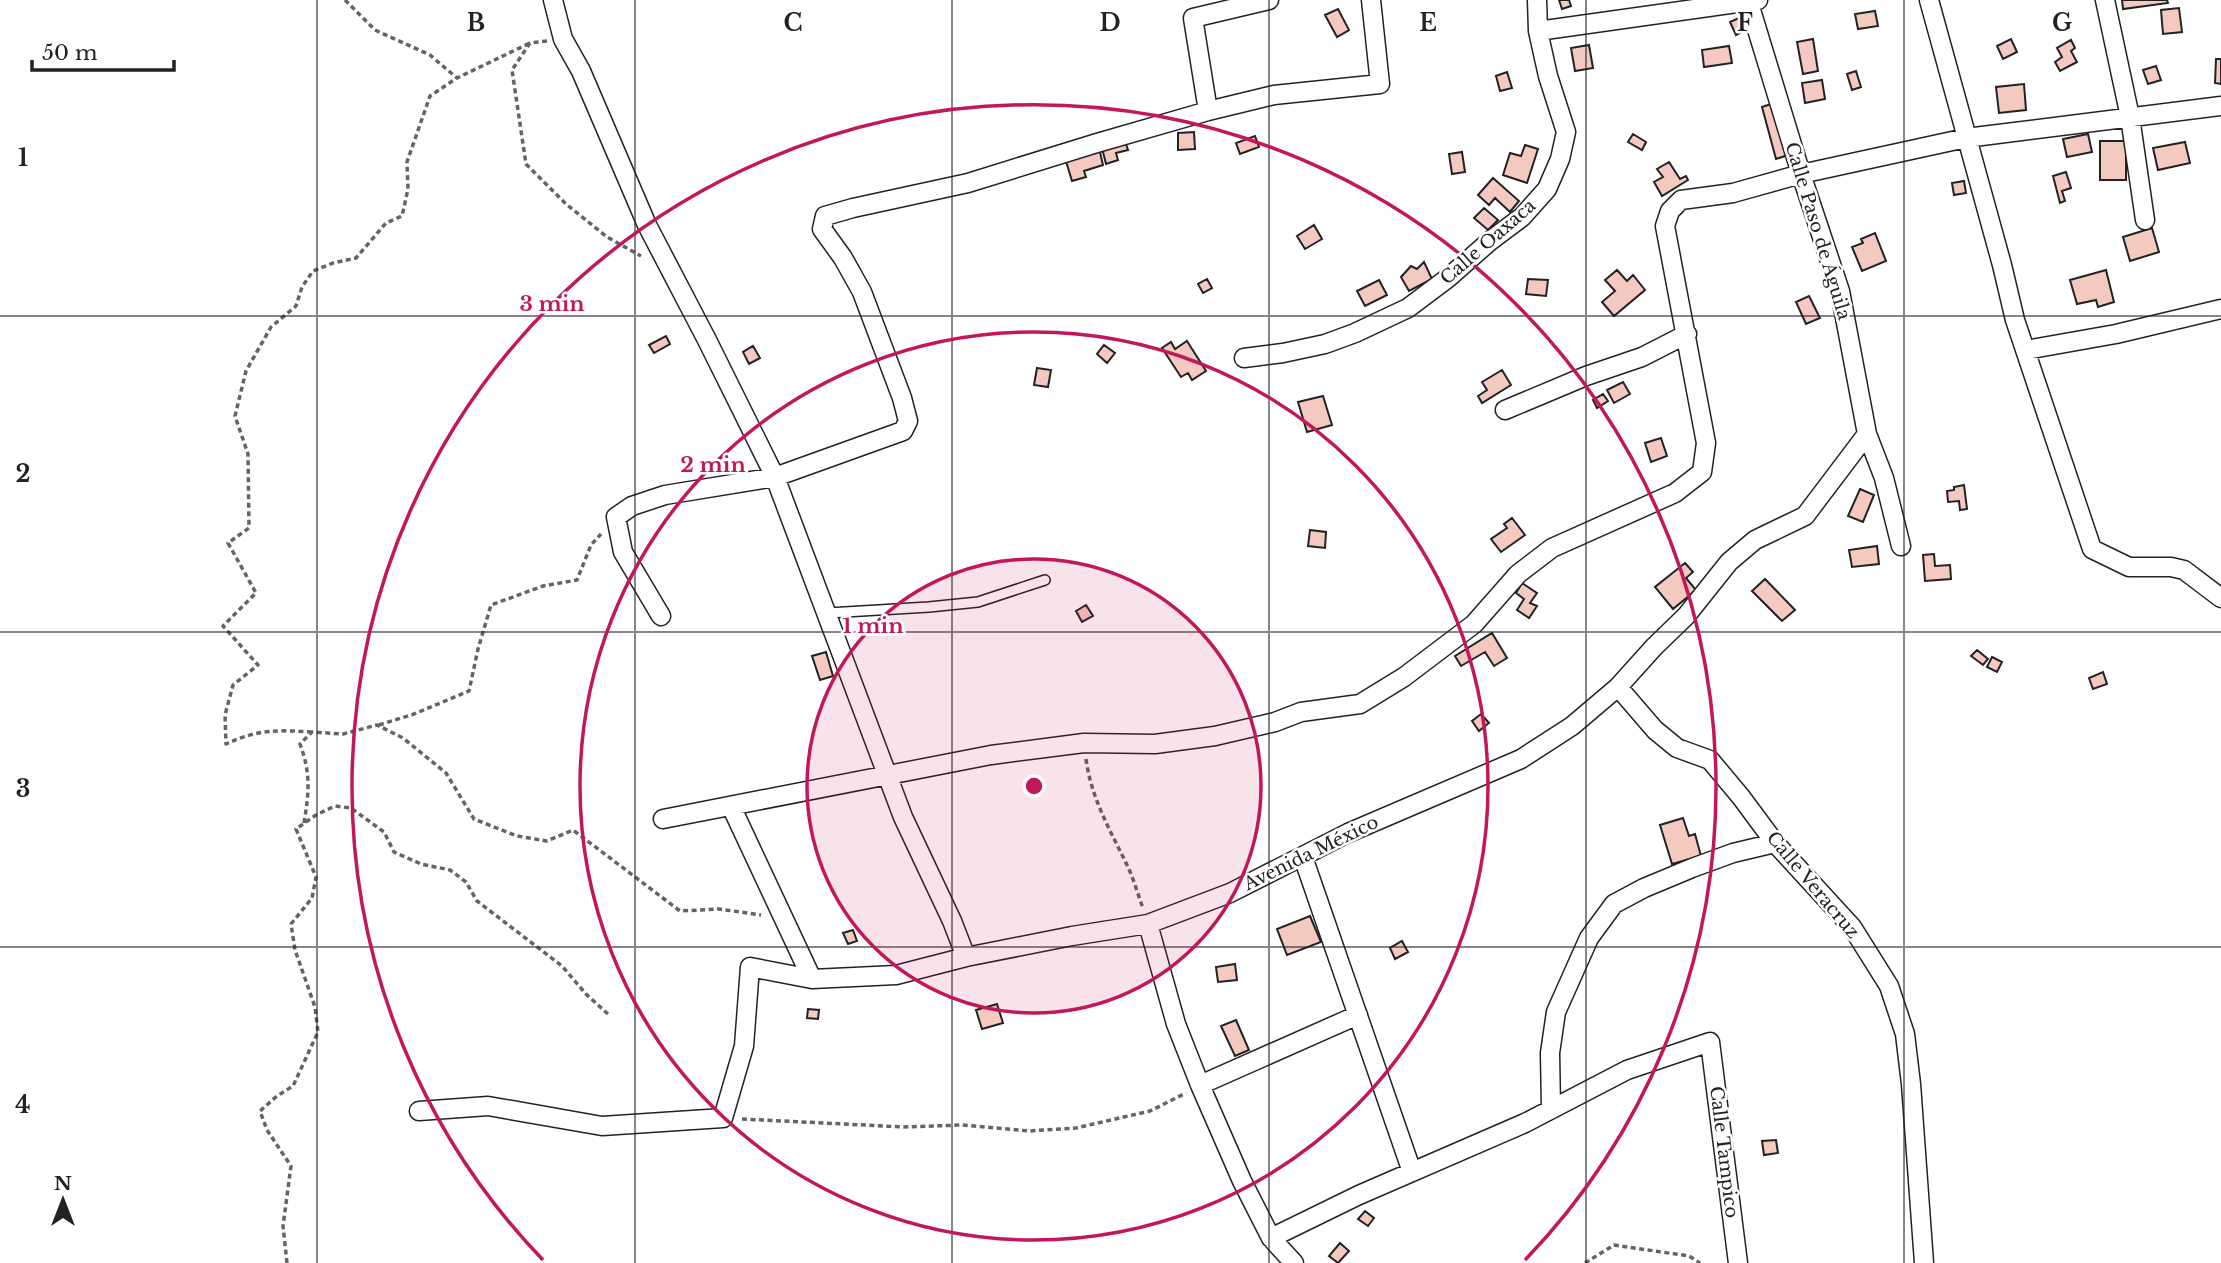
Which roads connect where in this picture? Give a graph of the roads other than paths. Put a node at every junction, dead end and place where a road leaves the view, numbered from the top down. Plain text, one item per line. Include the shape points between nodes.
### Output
1 (553, 0) edge
2 (1269, 0) edge
3 (1371, 0) edge
4 (1537, 0) edge
5 (1930, 0) edge
6 (2105, 0) edge
7 (1751, 1) edge
8 (1538, 31) junction
9 (2221, 106) edge
10 (1208, 111) junction
11 (2130, 117) junction
12 (1966, 138) junction
13 (1801, 174) junction
14 (2145, 219) dead end
15 (2221, 309) edge
16 (1687, 334) junction
17 (2026, 350) junction
18 (1244, 358) dead end
19 (1505, 410) dead end
20 (1867, 435) junction
21 (775, 477) junction
22 (1901, 546) dead end
23 (1045, 580) dead end
24 (2221, 598) edge
25 (828, 613) junction
26 (661, 617) dead end
27 (1619, 687) junction
28 (887, 775) junction
29 (731, 806) junction
30 (663, 819) dead end
31 (1775, 843) junction
32 (1303, 857) junction
33 (1148, 924) junction
34 (966, 957) junction
35 (812, 978) junction
36 (1358, 1015) junction
37 (1200, 1085) junction
38 (1551, 1109) junction
39 (419, 1111) dead end
40 (1412, 1172) junction
41 (1271, 1238) junction
42 (1294, 1263) edge
43 (1738, 1263) edge
44 (1924, 1263) edge

1 - 21 street via 563,39 647,225
2 - 10 street via 1193,18
3 - 10 street via 1380,84 1274,95
4 - 8 street, Calle Oaxaca
5 - 12 street
6 - 11 street
7 - 8 street
7 - 13 street, Calle Paso de Águila
8 - 18 street, Calle Oaxaca via 1566,132 1547,189 1522,217 1408,307 1325,344
9 - 11 street
10 - 21 street via 968,183 825,216 822,229 862,292 908,421 903,431
11 - 12 street
11 - 14 street
12 - 13 street
12 - 17 street
13 - 16 street via 1733,193 1681,200 1670,211 1665,226
13 - 20 street, Calle Paso de Águila via 1840,290
15 - 17 street
16 - 19 street via 1642,357
16 - 28 street via 1706,443 1702,472 1675,493 1552,548 1518,574 1474,624 1360,704 1301,712 1216,736 1155,744 1084,743
17 - 24 street via 2092,549 2129,567 2184,570
20 - 22 street, Calle Paso de Águila via 1884,478
20 - 27 street, Avenida México via 1805,516 1755,540 1729,562
21 - 25 street
21 - 26 street via 665,495 616,517 623,552
23 - 25 lane via 978,602
25 - 28 street
27 - 31 street, Calle Veracruz via 1676,748 1710,760
27 - 32 street, Avenida México via 1572,726 1521,758
28 - 29 street
28 - 34 street
29 - 30 street
29 - 35 street
31 - 38 street via 1692,868 1614,904 1589,938 1556,1012 1550,1053
31 - 44 street, Calle Veracruz via 1852,927 1889,986 1905,1034
32 - 33 street, Avenida México via 1230,893
32 - 36 street
33 - 34 street, Avenida México
33 - 37 street via 1176,1024
34 - 35 street, Avenida México via 896,975
35 - 39 street, Avenida México via 750,967 744,1046 723,1118 602,1126 488,1106
36 - 37 street
36 - 40 street
37 - 41 street
38 - 40 street
38 - 43 street, Calle Tampico via 1627,1070 1710,1042
40 - 41 street
41 - 42 street

